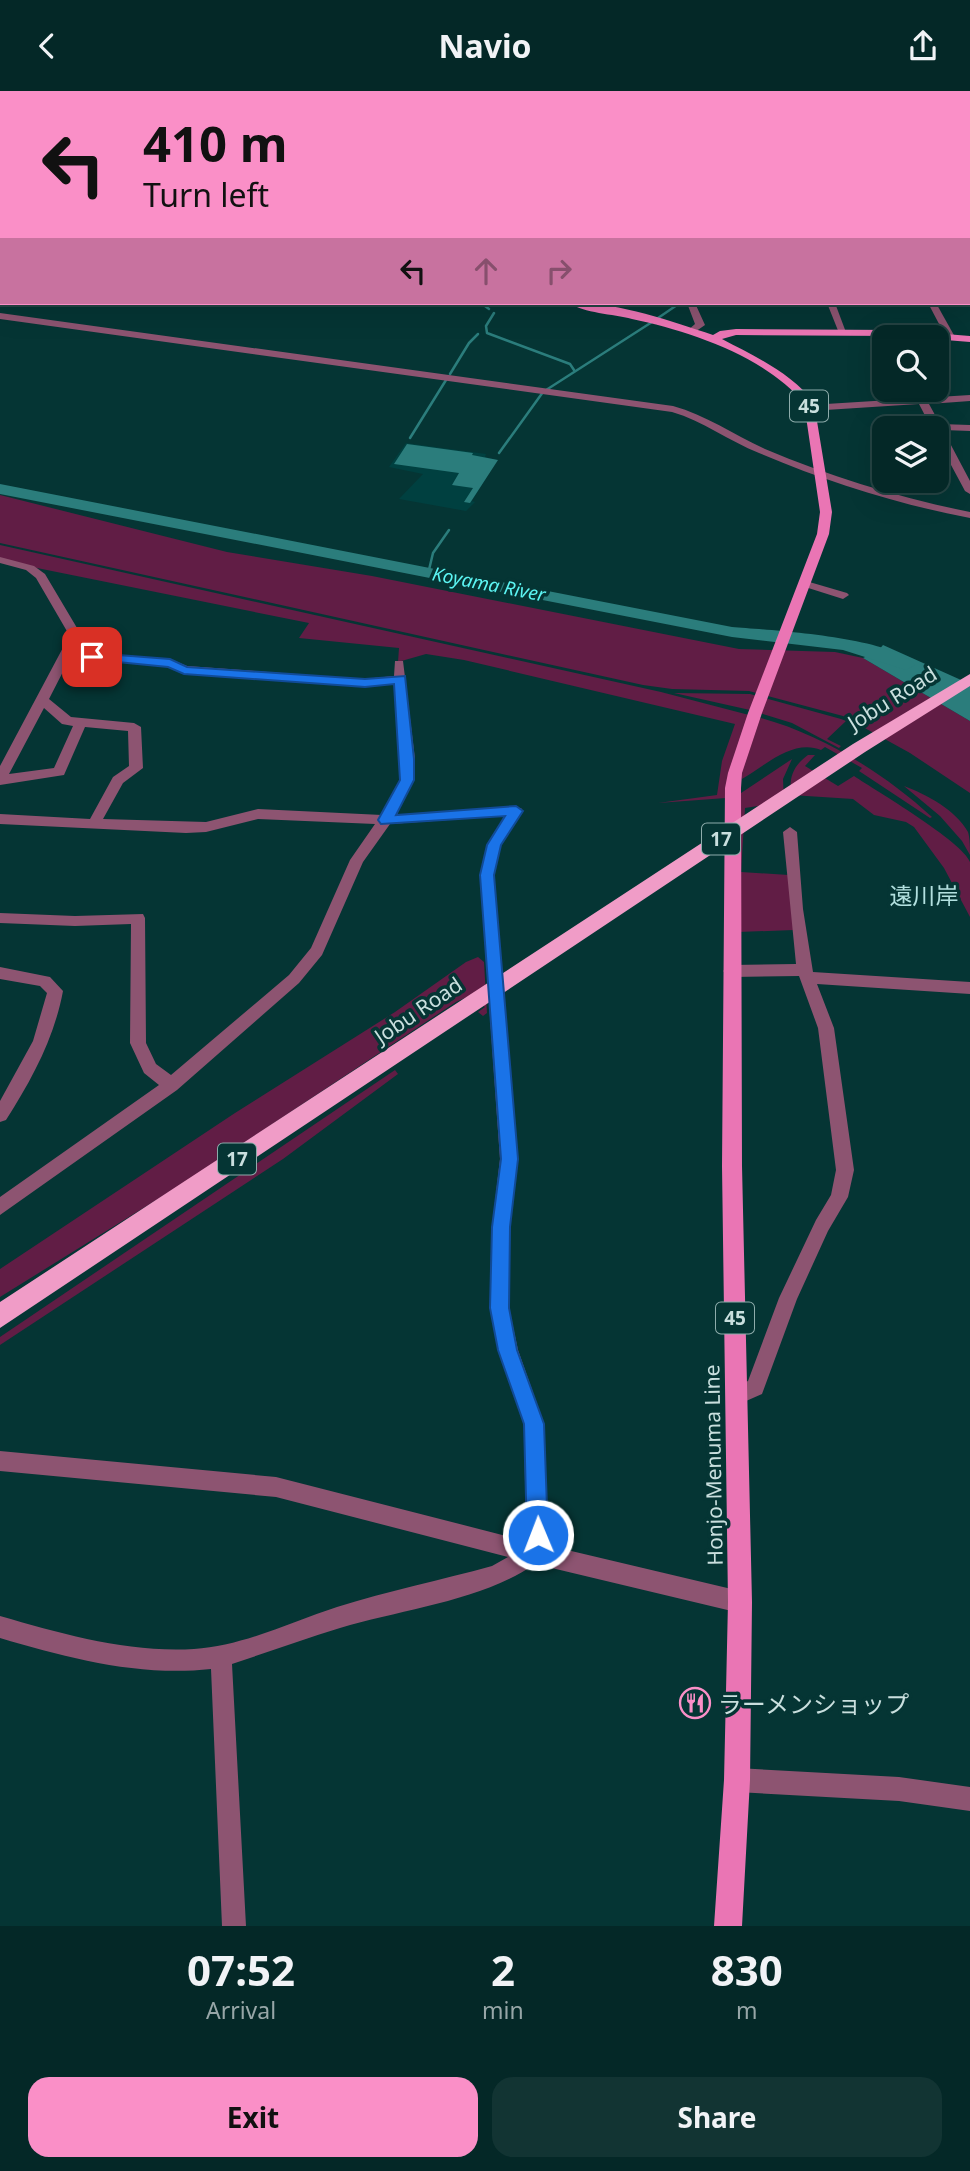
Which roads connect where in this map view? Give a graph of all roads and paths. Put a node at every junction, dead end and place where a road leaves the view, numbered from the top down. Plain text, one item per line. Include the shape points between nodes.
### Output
1 (584, 305) edge
2 (692, 305) edge
3 (832, 305) edge
4 (933, 305) edge
5 (0, 316) edge
6 (692, 331) junction
7 (844, 333) junction
8 (950, 337) junction
9 (714, 339) junction
10 (970, 339) edge
11 (970, 398) edge
12 (923, 403) junction
13 (810, 408) junction
14 (930, 416) edge
15 (949, 428) edge
16 (970, 428) edge
17 (949, 452) edge
18 (819, 472) junction
19 (970, 491) edge
20 (970, 515) edge
21 (0, 560) edge
22 (805, 586) junction
23 (843, 595) dead end
24 (65, 655) junction
25 (970, 679) edge
26 (41, 699) junction
27 (80, 724) junction
28 (0, 779) edge
29 (0, 819) edge
30 (386, 820) junction
31 (93, 825) junction
32 (790, 832) dead end
33 (0, 918) edge
34 (731, 971) junction
35 (0, 972) edge
36 (806, 974) junction
37 (970, 988) edge
38 (171, 1086) junction
39 (0, 1115) edge
40 (0, 1207) edge
41 (0, 1316) edge
42 (737, 1396) junction
43 (0, 1461) edge
44 (533, 1553) junction
45 (740, 1602) junction
46 (0, 1626) edge
47 (221, 1657) junction
48 (737, 1780) junction
49 (970, 1799) edge
50 (234, 1926) edge
51 (728, 1926) edge

1 - 6 main road, 45
2 - 6 street via 700,325
3 - 7 street
4 - 8 street
5 - 18 street via 678,410
6 - 9 main road, 45
7 - 8 main road
7 - 9 main road via 736,331
8 - 10 main road
9 - 13 main road, 45 via 800,392
11 - 12 street
12 - 13 street
12 - 14 street
13 - 18 main road, 45
15 - 16 street
17 - 19 street
18 - 20 street
18 - 22 main road, 45 via 825,512 820,546
21 - 24 street via 30,568 46,582 72,628 74,637
22 - 23 street
22 - 34 main road, Honjo-Menuma Line / 45 via 735,773
24 - 26 street
24 - 30 street via 170,663 184,670 365,683 399,672 407,780
25 - 41 highway, Jobu Road / 17
26 - 27 street via 67,721
26 - 28 street
27 - 28 street via 59,772
27 - 31 street via 134,727 136,768 118,780
29 - 31 street
30 - 31 street via 258,814 206,827
30 - 38 street via 358,860 327,934 295,979
30 - 44 street via 516,811 494,845 487,875 509,1159 501,1227 500,1308 508,1350 534,1424 538,1535
32 - 36 street
33 - 38 street via 138,918 138,1043 150,1068
34 - 36 street
34 - 42 main road, Honjo-Menuma Line / 45
35 - 39 street via 45,981 55,991 51,1020 33,1063
36 - 37 street
36 - 42 street via 826,1028 845,1170 839,1197 788,1298 755,1387
38 - 40 street
42 - 45 main road, Honjo-Menuma Line / 45
43 - 44 street via 276,1487
44 - 45 street
44 - 47 street via 494,1576 340,1617
45 - 48 main road, Honjo-Menuma Line / 45
46 - 47 street via 137,1657 181,1661
47 - 50 street
48 - 49 street via 899,1789
48 - 51 main road, Honjo-Menuma Line / 45

